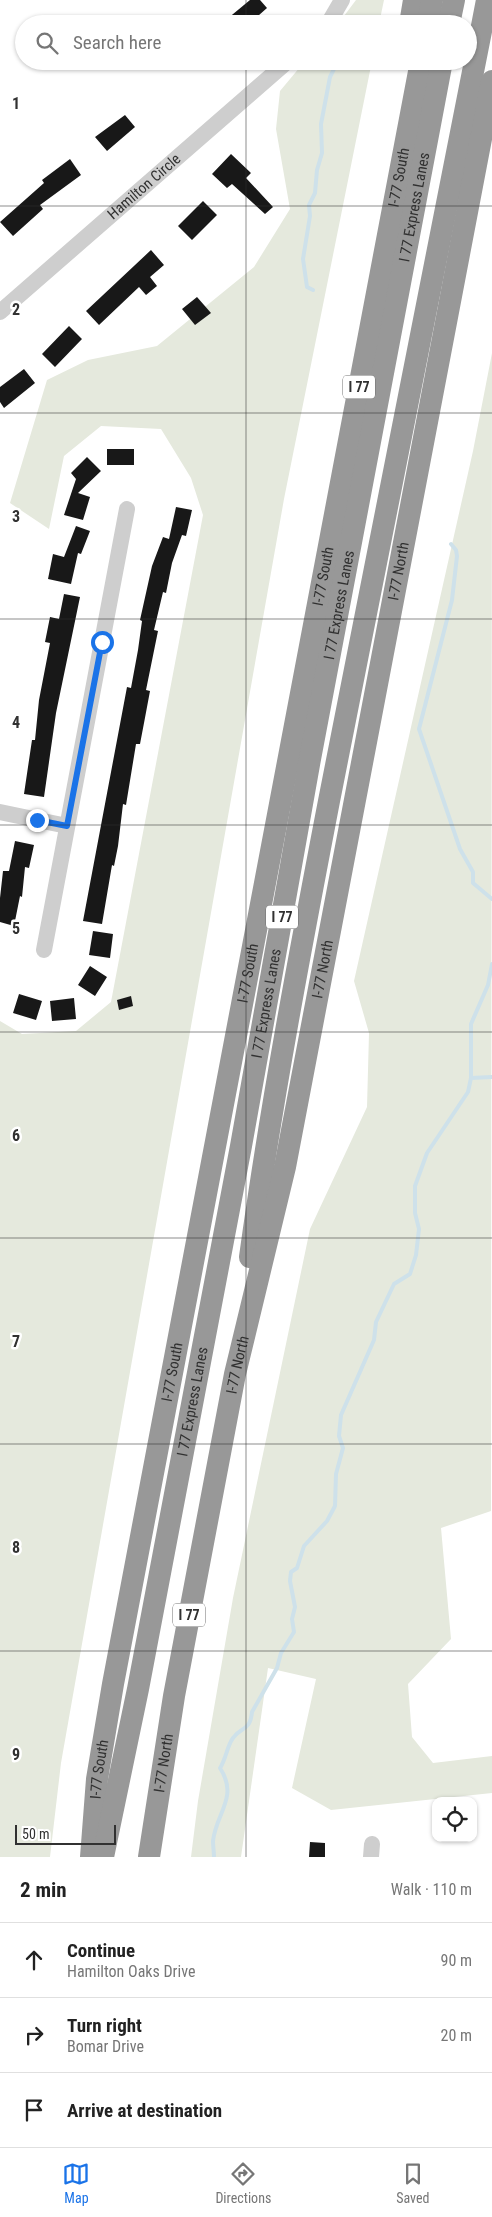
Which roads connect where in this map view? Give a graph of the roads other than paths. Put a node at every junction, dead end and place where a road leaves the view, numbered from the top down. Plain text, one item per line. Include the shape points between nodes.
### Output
1 (342, 0) edge
2 (414, 0) edge
3 (432, 0) edge
4 (454, 0) edge
5 (487, 0) edge
6 (333, 15) edge
7 (412, 15) edge
8 (430, 15) edge
9 (451, 15) edge
10 (477, 50) edge
11 (278, 70) edge
12 (410, 70) edge
13 (419, 70) edge
14 (440, 70) edge
15 (473, 70) edge
16 (492, 81) edge
17 (415, 92) junction
18 (0, 312) edge
19 (127, 509) dead end
20 (0, 812) edge
21 (67, 826) junction
22 (44, 950) dead end
23 (235, 1374) junction
24 (91, 1857) edge
25 (103, 1857) edge
26 (149, 1857) edge

1 - 6 street
2 - 7 highway
3 - 8 highway
4 - 9 highway
5 - 10 highway, I 77 Express Lanes / I 77
11 - 18 street, Hamilton Circle
12 - 17 highway
13 - 17 highway, I-77 South / I 77
14 - 25 highway, I 77 Express Lanes / I 77 via 310,759 241,1146
15 - 23 highway, I 77 Express Lanes / I 77 via 312,891 263,1162
16 - 23 highway, I-77 North / I 77 via 285,1166
17 - 24 highway, I-77 South / I 77 via 113,1684 97,1779
19 - 21 street
20 - 21 street
21 - 22 street
23 - 26 highway, I-77 North / I 77 via 172,1706

